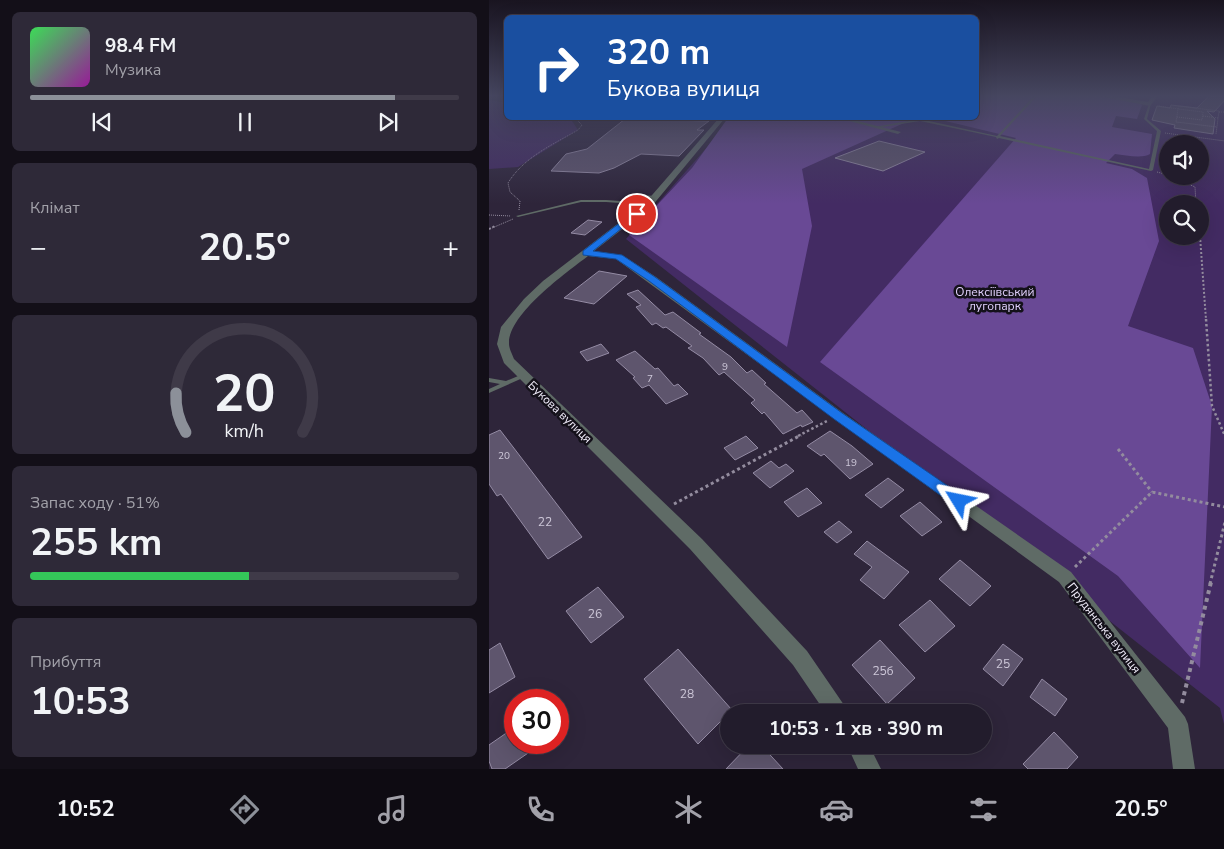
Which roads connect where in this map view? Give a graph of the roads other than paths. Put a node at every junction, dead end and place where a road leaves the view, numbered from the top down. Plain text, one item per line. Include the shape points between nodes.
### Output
1 (709, 132) edge
2 (971, 132) edge
3 (1003, 132) edge
4 (1159, 132) edge
5 (997, 138) junction
6 (648, 199) junction
7 (518, 216) road end
8 (586, 253) junction
9 (523, 376) junction
10 (489, 380) edge
11 (505, 383) junction
12 (489, 391) edge
13 (832, 704) edge
14 (862, 754) edge
15 (870, 769) edge
16 (1183, 769) edge

1 - 6 street, Букова вулиця
2 - 5 lane
3 - 5 lane
4 - 5 lane via 1151,170
6 - 7 lane via 581,201
6 - 8 street, Букова вулиця
8 - 9 street, Букова вулиця via 528,301 507,327 503,344 507,360
8 - 16 street, Прудянська вулиця via 619,257 652,279 1065,577 1178,724
9 - 11 lane
9 - 13 street, Букова вулиця via 696,544 800,658
10 - 11 lane
11 - 12 lane
14 - 15 street

